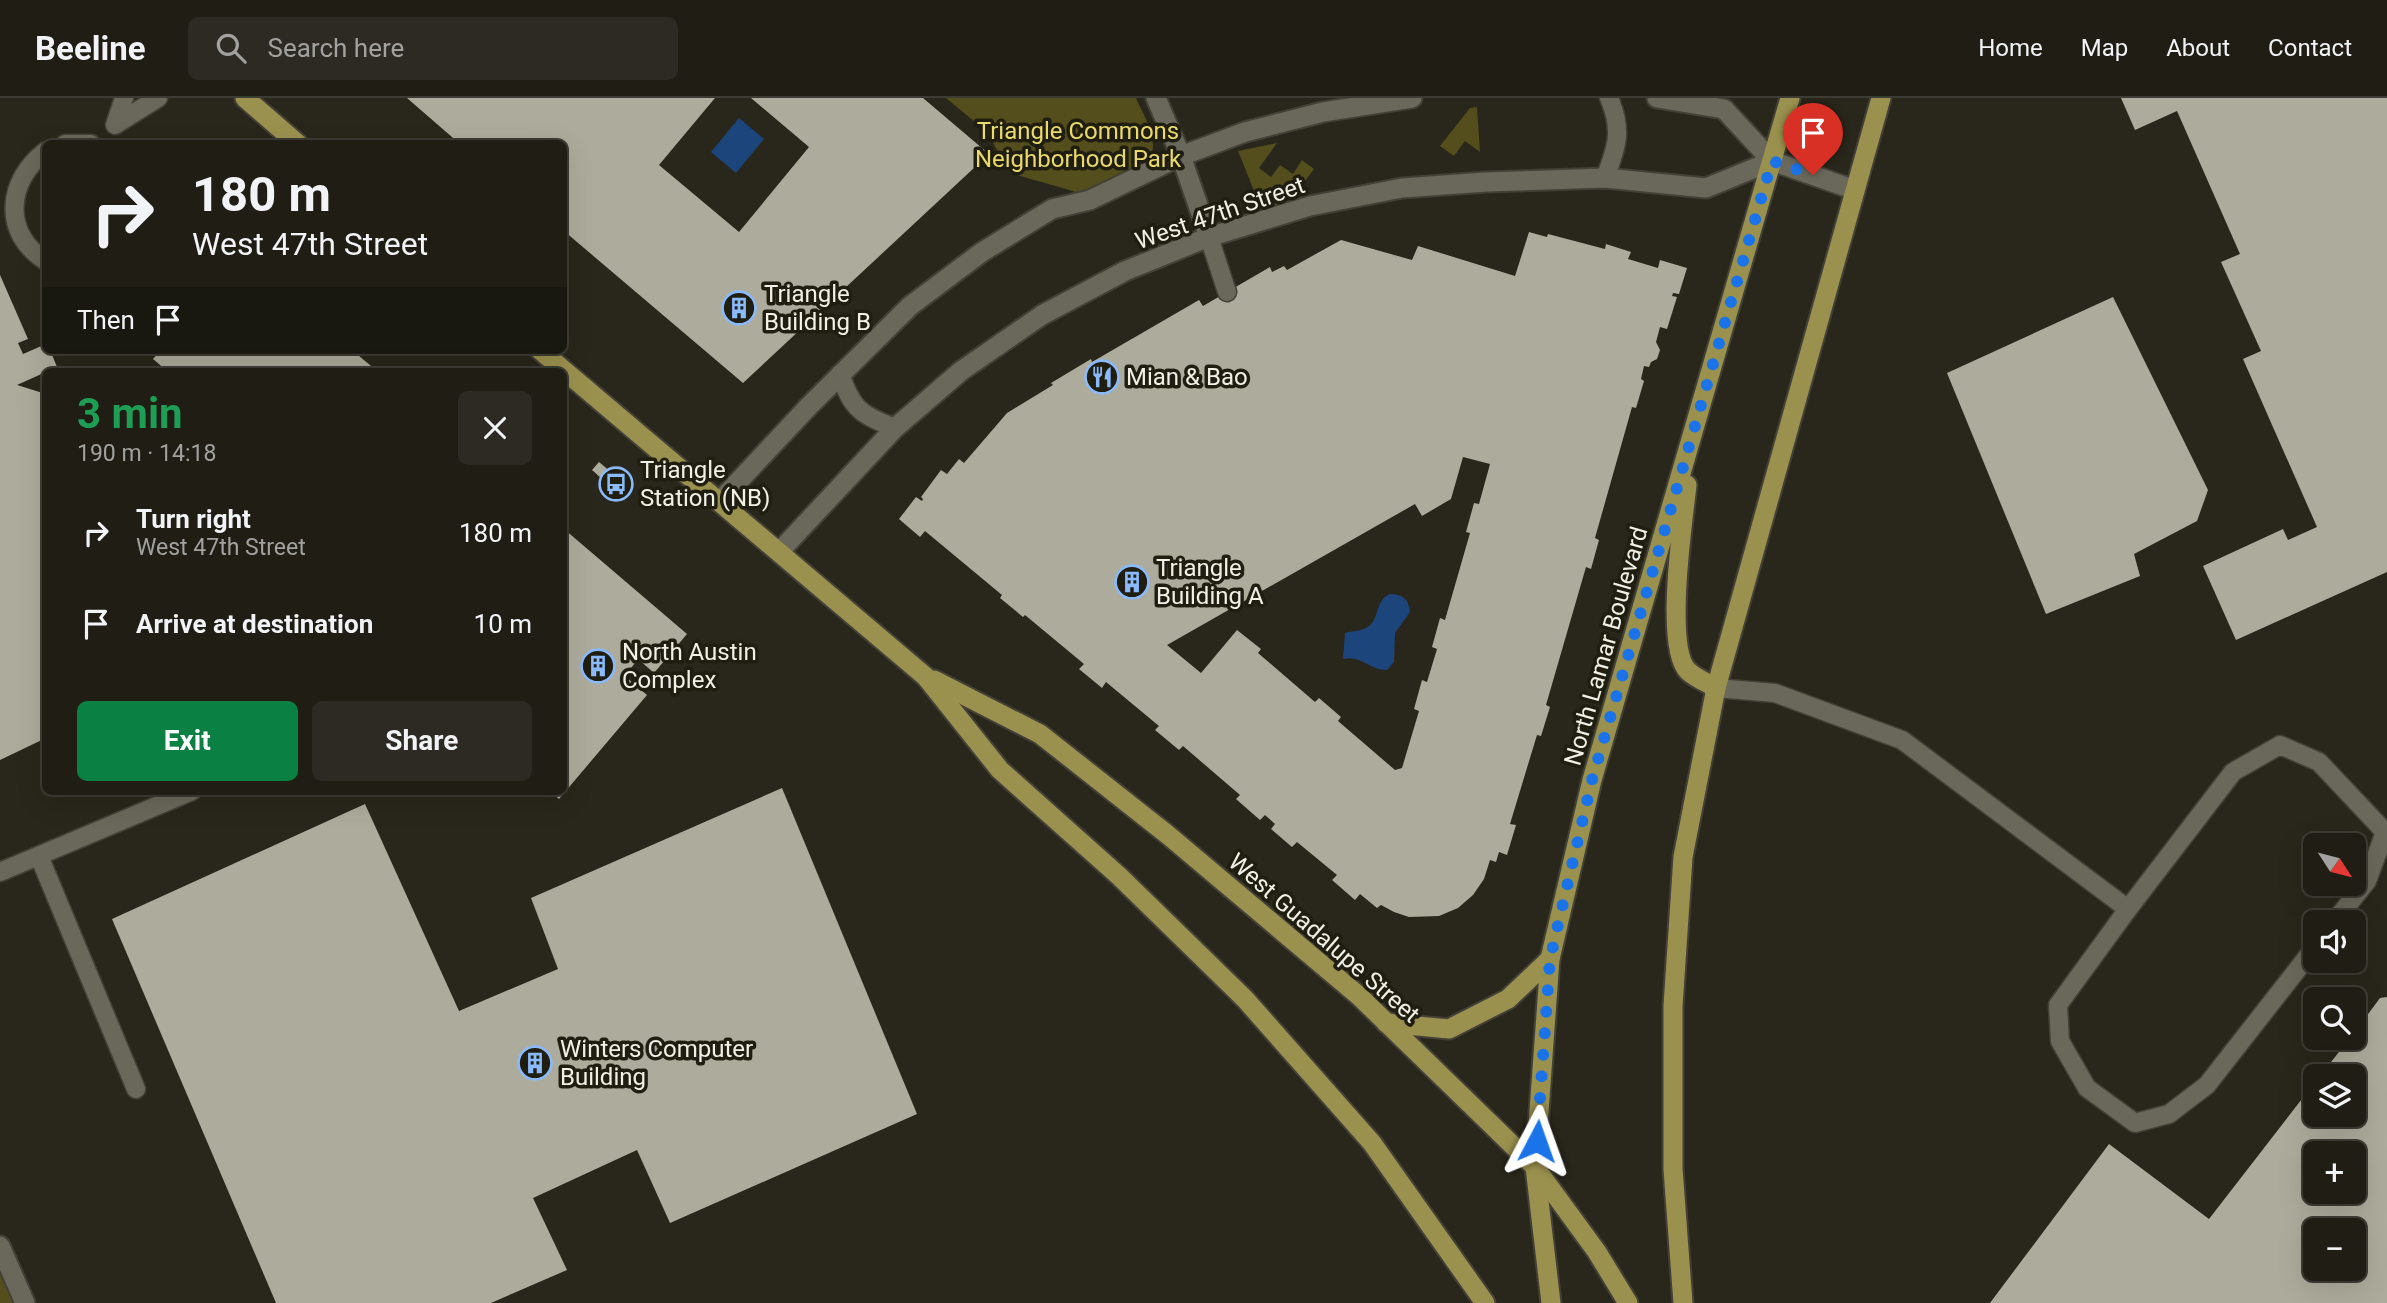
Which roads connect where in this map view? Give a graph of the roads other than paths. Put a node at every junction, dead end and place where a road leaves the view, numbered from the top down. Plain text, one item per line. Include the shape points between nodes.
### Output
1 (124, 98) edge
2 (158, 98) edge
3 (245, 98) edge
4 (1156, 98) edge
5 (1412, 98) edge
6 (1609, 98) edge
7 (1657, 98) edge
8 (1790, 98) edge
9 (1881, 98) edge
10 (115, 125) junction
11 (103, 140) edge
12 (293, 140) edge
13 (42, 154) edge
14 (1181, 156) junction
15 (1772, 161) junction
16 (1605, 178) junction
17 (1855, 190) junction
18 (1209, 237) junction
19 (42, 259) edge
20 (1227, 292) dead end
21 (545, 354) edge
22 (561, 368) edge
23 (567, 373) edge
24 (840, 374) junction
25 (895, 428) junction
26 (1691, 439) junction
27 (720, 501) junction
28 (780, 551) junction
29 (926, 677) junction
30 (1716, 688) junction
31 (183, 795) edge
32 (39, 856) junction
33 (0, 872) edge
34 (2128, 909) junction
35 (2344, 910) edge
36 (1550, 959) junction
37 (2303, 962) edge
38 (1386, 1023) junction
39 (136, 1088) dead end
40 (1535, 1167) junction
41 (0, 1246) edge
42 (24, 1303) edge
43 (1485, 1303) edge
44 (1551, 1303) edge
45 (1628, 1303) edge
46 (1683, 1303) edge

1 - 10 lane
2 - 10 lane
3 - 12 main road
4 - 14 street
5 - 14 street via 1323,112 1245,132
6 - 16 lane via 1617,117 1617,147
7 - 15 street via 1724,109
8 - 15 main road, North Lamar Boulevard
9 - 17 main road
10 - 11 lane
13 - 19 lane via 20,178 14,197 22,237
14 - 18 street
14 - 24 street via 1090,200 1052,209 982,251 910,306
15 - 16 street, West 47th Street via 1706,188
15 - 17 street
15 - 26 main road, North Lamar Boulevard
16 - 18 street, West 47th Street via 1402,188 1310,206
17 - 30 main road
18 - 20 lane
18 - 25 street, West 47th Street via 1125,271 1042,316 961,371
21 - 22 main road, West Guadalupe Street
23 - 27 main road, West Guadalupe Street
24 - 25 lane via 848,397 865,416
24 - 27 street
25 - 28 street, West 47th Street
26 - 30 main road via 1676,602 1677,649 1687,671
26 - 36 main road, North Lamar Boulevard via 1592,780
27 - 28 main road, West Guadalupe Street
28 - 29 main road, West Guadalupe Street
29 - 38 main road, West Guadalupe Street via 1040,734 1168,835
29 - 43 main road, West Guadalupe Street via 1000,770 1245,999 1372,1143
30 - 34 lane via 1776,693 1902,740
30 - 46 main road via 1683,857 1673,1006 1673,1169
31 - 32 lane
32 - 33 lane
32 - 39 lane
34 - 35 lane via 2233,772 2280,745 2319,762 2385,832 2367,881
34 - 37 lane via 2058,1005 2060,1041 2087,1088 2135,1123 2169,1114 2207,1085
36 - 38 main road via 1508,999 1449,1029
36 - 40 main road, North Lamar Boulevard
38 - 40 main road, West Guadalupe Street
40 - 44 main road, North Lamar Boulevard
40 - 45 main road, West Guadalupe Street
41 - 42 street

